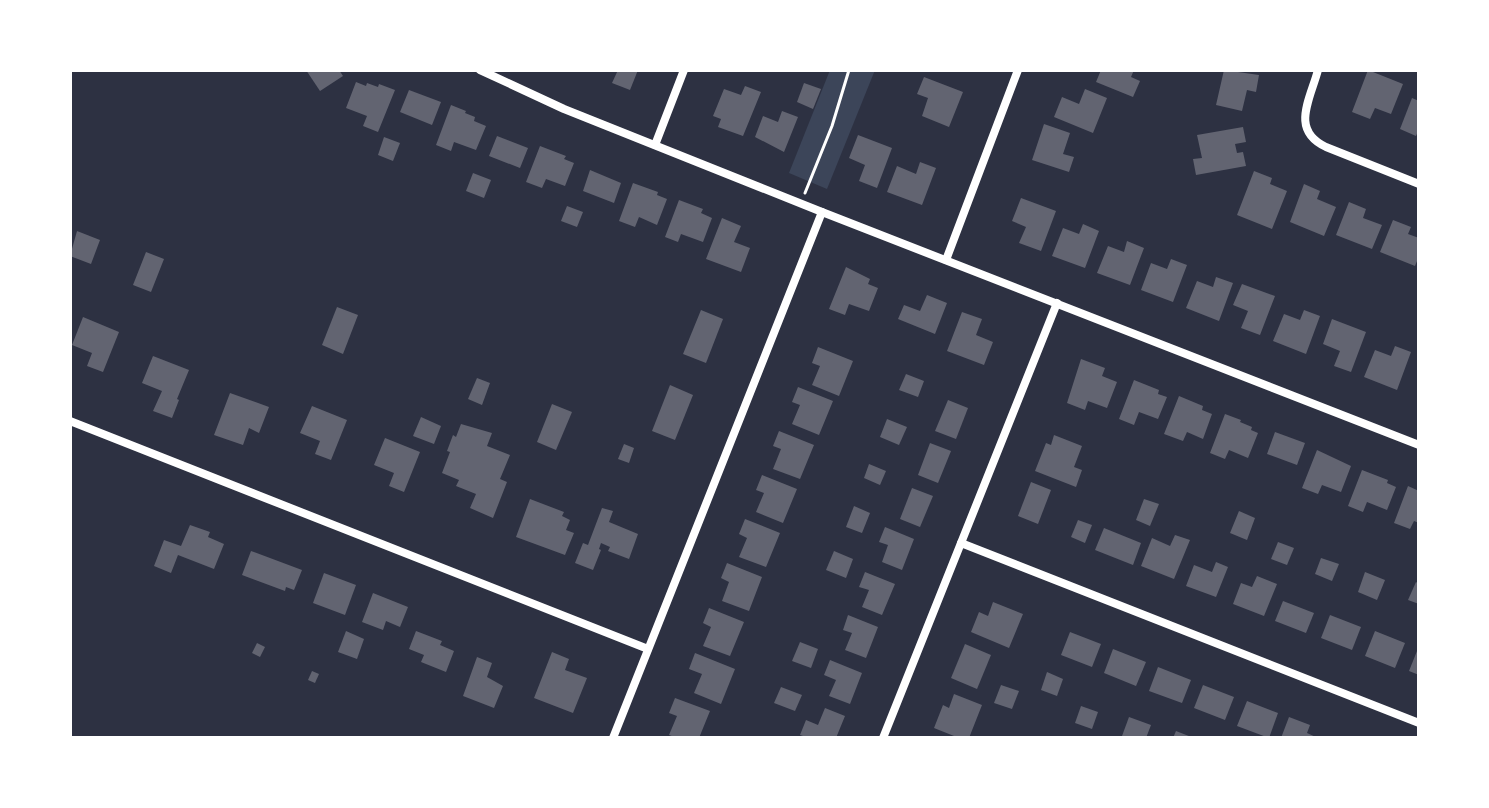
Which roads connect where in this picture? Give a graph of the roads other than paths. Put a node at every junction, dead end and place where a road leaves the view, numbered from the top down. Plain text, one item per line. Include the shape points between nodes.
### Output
1 (480, 70) edge
2 (684, 70) edge
3 (1018, 70) edge
4 (1318, 70) edge
5 (655, 145) junction
6 (1419, 184) edge
7 (822, 212) junction
8 (946, 260) junction
9 (1057, 303) junction
10 (70, 421) edge
11 (1419, 445) edge
12 (961, 543) junction
13 (648, 649) junction
14 (1419, 723) edge
15 (613, 738) edge
16 (883, 738) edge

1 - 5 street
2 - 5 street
3 - 8 street
4 - 6 street via 1305,116 1314,141
5 - 7 street
7 - 8 street
7 - 13 street
8 - 9 street
9 - 11 street
9 - 12 street
10 - 13 street
12 - 14 street
12 - 16 street
13 - 15 street

